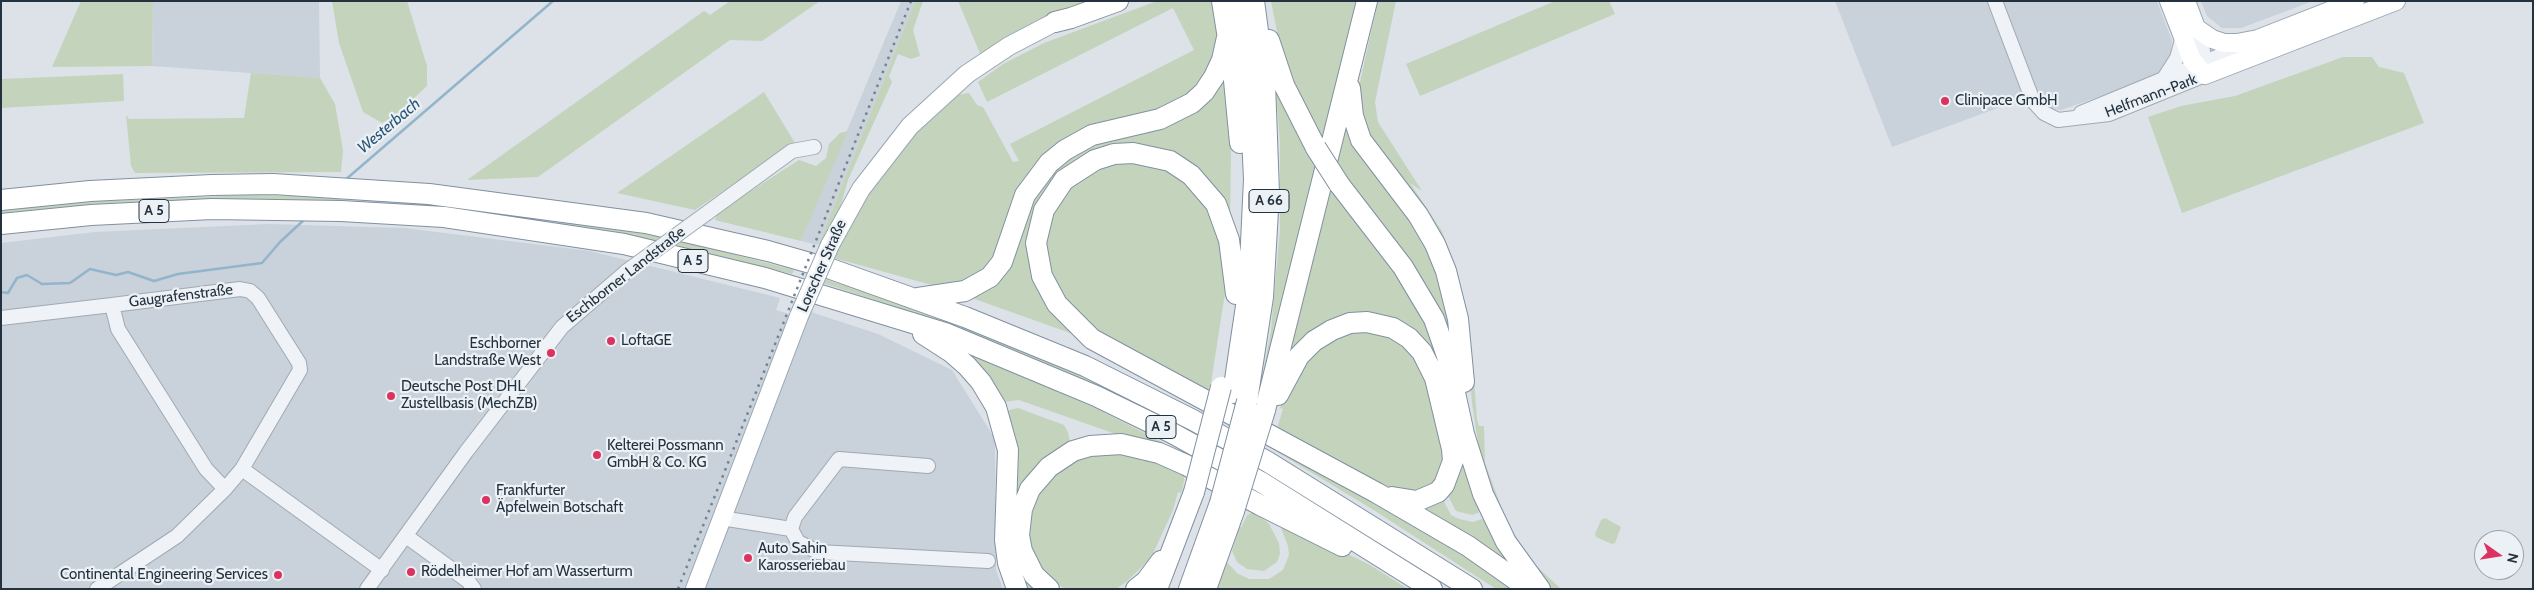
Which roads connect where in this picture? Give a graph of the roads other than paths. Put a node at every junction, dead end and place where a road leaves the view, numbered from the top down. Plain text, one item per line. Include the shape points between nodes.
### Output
1 (1091, 1) edge
2 (1118, 1) edge
3 (1222, 1) edge
4 (1238, 1) edge
5 (1254, 1) edge
6 (1259, 1) edge
7 (1367, 1) edge
8 (1995, 1) edge
9 (2170, 1) edge
10 (2186, 1) edge
11 (2355, 1) edge
12 (2396, 1) edge
13 (1055, 22) junction
14 (2189, 32) junction
15 (1228, 33) junction
16 (2258, 39) junction
17 (2202, 69) junction
18 (1348, 77) junction
19 (2164, 80) junction
20 (2067, 119) junction
21 (814, 147) dead end
22 (1, 200) edge
23 (1, 224) edge
24 (1236, 294) junction
25 (914, 299) junction
26 (112, 305) junction
27 (869, 309) junction
28 (1, 318) edge
29 (1112, 380) junction
30 (1233, 394) junction
31 (1204, 401) junction
32 (1267, 411) junction
33 (1471, 451) junction
34 (928, 466) dead end
35 (242, 469) junction
36 (225, 489) junction
37 (1378, 493) junction
38 (1214, 501) junction
39 (721, 518) junction
40 (791, 529) junction
41 (1179, 534) junction
42 (406, 536) junction
43 (988, 561) dead end
44 (382, 570) junction
45 (97, 589) edge
46 (367, 589) edge
47 (474, 589) edge
48 (695, 589) edge
49 (1017, 589) edge
50 (1049, 589) edge
51 (1136, 589) edge
52 (1157, 589) edge
53 (1172, 589) edge
54 (1189, 589) edge
55 (1206, 589) edge
56 (1412, 589) edge
57 (1432, 589) edge
58 (1472, 589) edge
59 (1530, 589) edge
60 (1540, 589) edge

1 - 13 highway
2 - 13 highway
3 - 15 highway
4 - 30 highway, A 66 via 1249,74 1254,179 1249,286
5 - 30 highway, A 66 via 1266,92 1269,193 1263,297
6 - 33 highway, bridge via 1284,85 1316,148 1339,184 1404,267 1434,319 1447,356 1464,434
7 - 18 highway
8 - 20 street, Helfmann-Park via 2036,107 2050,118
9 - 14 main road
10 - 14 main road
11 - 16 main road
12 - 17 main road
13 - 39 main road, Lorscher Straße, bridge via 1009,46 967,74 910,126 861,188 830,245 799,316
14 - 16 main road via 2224,43
14 - 17 main road
14 - 19 street
15 - 24 highway via 1241,161
15 - 25 highway via 1214,77 1192,103 1160,118 1092,135 1049,162 1025,195 1004,257 990,277 965,291
16 - 17 street
17 - 19 street, Helfmann-Park
17 - 20 street, Helfmann-Park via 2108,114
18 - 32 highway
18 - 33 highway via 1353,116 1361,140 1418,215 1446,271 1458,319
19 - 20 street, Helfmann-Park
21 - 42 street, Eschborner Landstraße, bridge via 792,151 628,271 562,327
22 - 25 highway, A 5 via 90,191 273,184 453,196 646,223 768,251 831,269
23 - 27 highway, A 5 via 152,211 315,210 444,216 624,244 786,284
24 - 30 highway
24 - 31 highway via 1229,240 1216,204 1191,175 1170,162 1133,153 1095,160 1064,180 1044,210 1037,254 1047,288 1063,312 1092,339
25 - 29 highway, A 5 via 998,330
26 - 28 street, Gaugrafenstraße
26 - 35 street, Gaugrafenstraße via 240,289 250,291 258,298 299,363 300,370
26 - 36 street, Gaugrafenstraße via 118,329 206,469
27 - 49 highway via 943,346 967,366 989,394 1008,450 1005,540 1008,563
27 - 57 highway, A 5 via 915,322 1057,378 1172,433 1268,486
29 - 31 highway via 1150,386
29 - 58 highway, A 5 via 1268,462
30 - 38 highway, bridge
30 - 38 highway, A 66, bridge
31 - 37 highway
32 - 37 highway via 1299,356 1332,330 1350,323 1367,322 1393,328 1409,338 1422,352 1435,378 1452,449 1452,466 1444,485 1428,497 1417,501 1404,500
32 - 38 highway, bridge via 1257,439
33 - 60 highway via 1483,494 1498,527
34 - 40 street via 839,459 795,517
35 - 36 street, Gaugrafenstraße
35 - 44 street
36 - 45 street, Gaugrafenstraße via 177,536
37 - 59 highway via 1468,546
38 - 41 highway
38 - 53 highway, A 66
38 - 54 highway, A 66
38 - 55 highway
39 - 40 street
39 - 48 main road, Lorscher Straße
40 - 43 street via 798,542 818,552
41 - 51 highway via 1157,568
41 - 52 highway
42 - 44 street, Eschborner Landstraße
42 - 47 street
44 - 46 street, Eschborner Landstraße
50 - 56 highway via 1034,575 1020,542 1020,517 1026,498 1043,473 1063,457 1090,446 1110,444 1146,449 1186,465 1338,544

